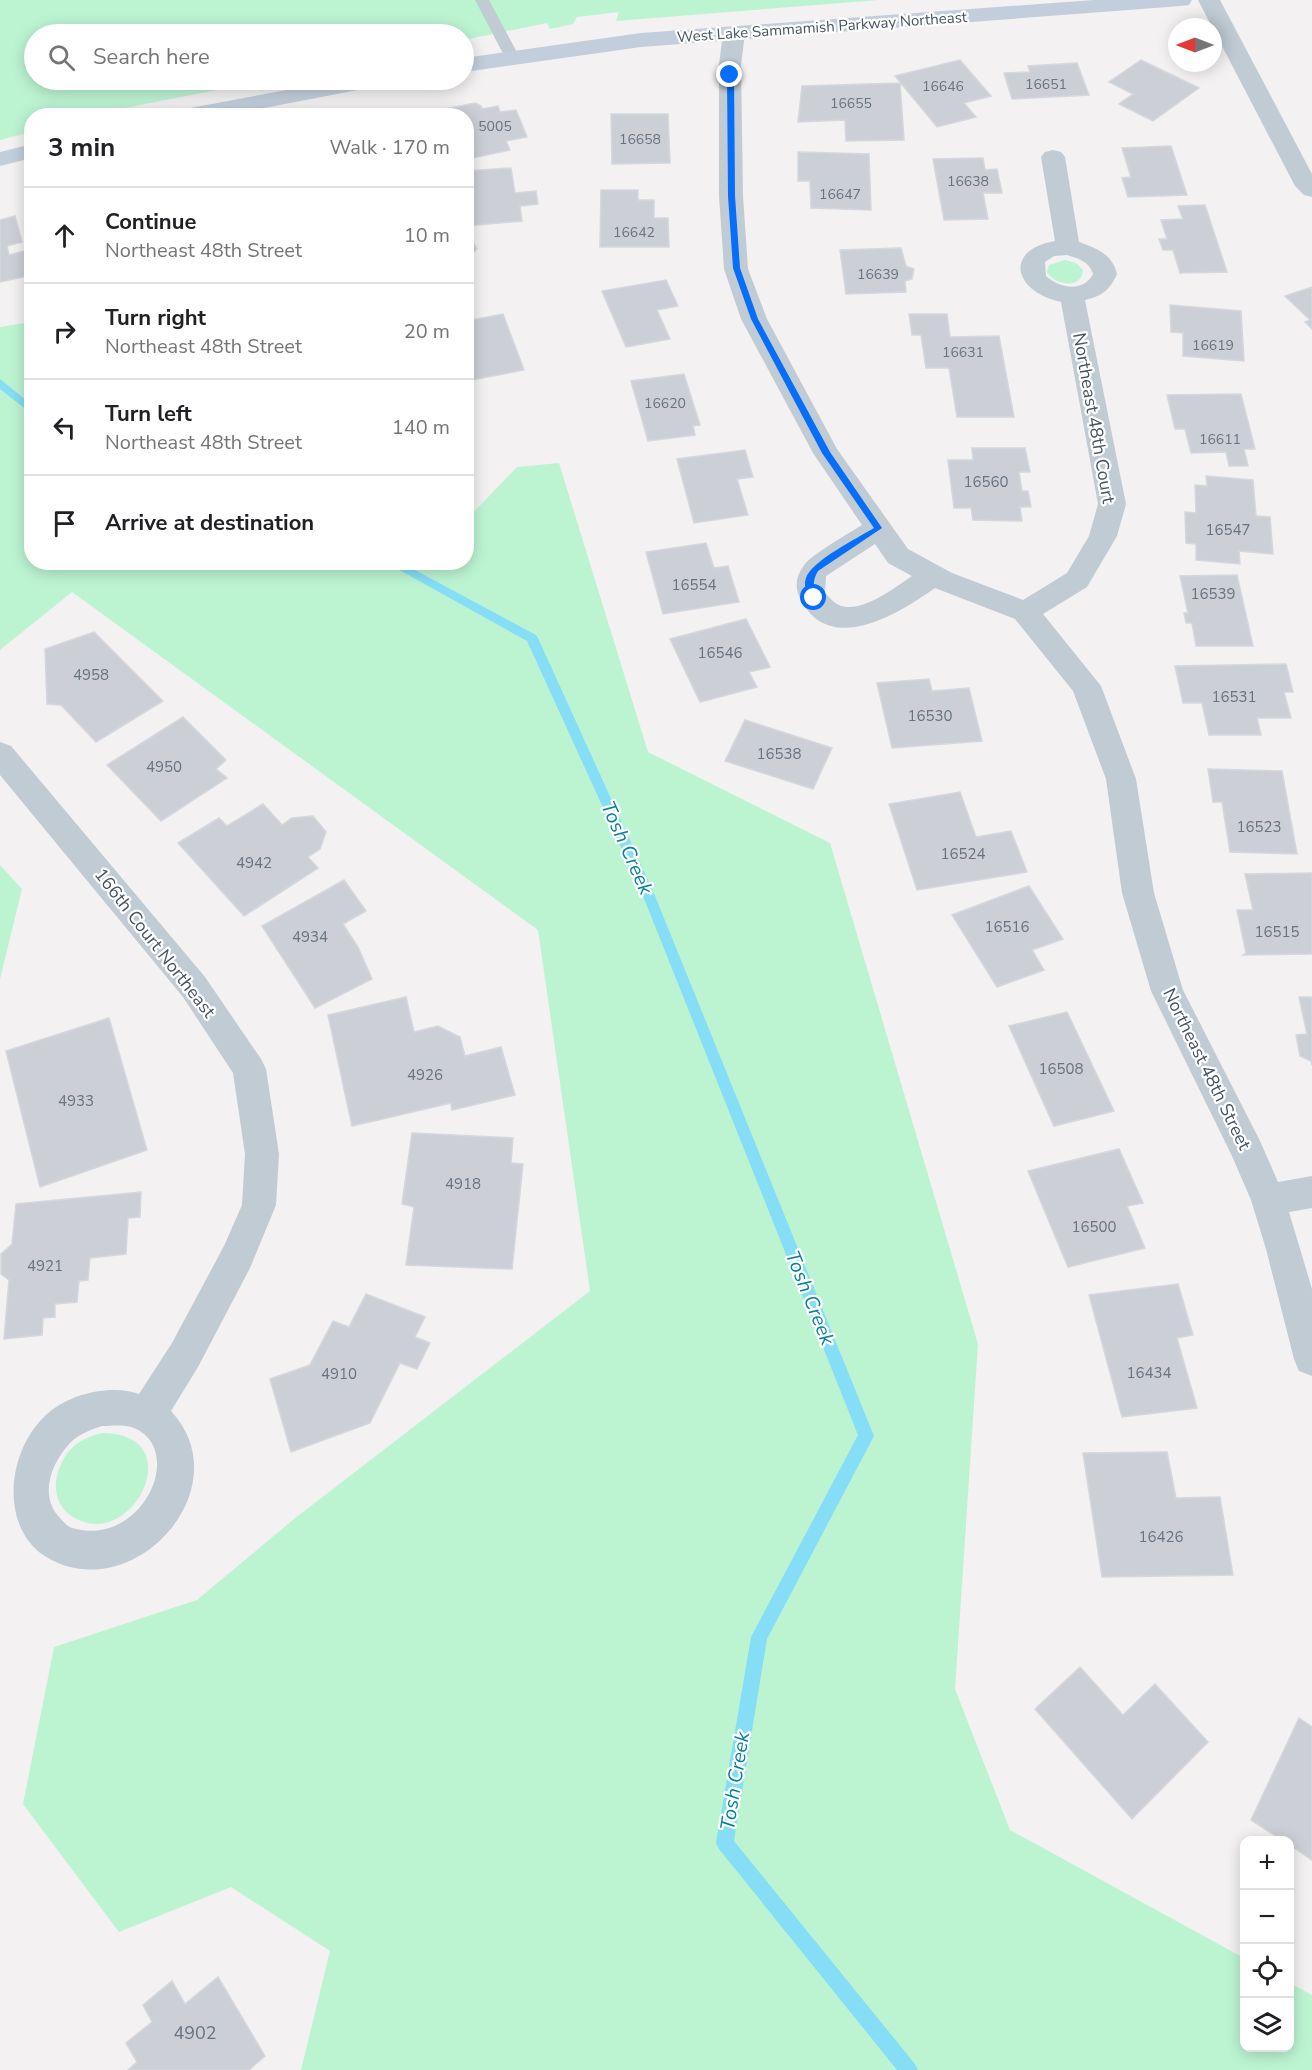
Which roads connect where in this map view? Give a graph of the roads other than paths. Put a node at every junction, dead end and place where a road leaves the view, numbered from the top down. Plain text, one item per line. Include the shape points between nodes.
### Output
1 (482, 0) edge
2 (1181, 0) edge
3 (1209, 0) edge
4 (734, 33) junction
5 (512, 58) junction
6 (474, 64) edge
7 (288, 90) edge
8 (217, 108) edge
9 (24, 153) edge
10 (1053, 157) dead end
11 (0, 159) edge
12 (1312, 190) edge
13 (1068, 247) junction
14 (1072, 295) junction
15 (878, 528) junction
16 (934, 575) junction
17 (1025, 612) junction
18 (0, 754) edge
19 (1312, 1192) edge
20 (1268, 1200) junction
21 (1312, 1359) edge
22 (147, 1415) dead end

1 - 5 lane
2 - 4 main road, West Lake Sammamish Parkway Northeast
3 - 12 street
4 - 5 main road, West Lake Sammamish Parkway Northeast via 641,40
4 - 15 street, Northeast 48th Street via 730,65 731,196 736,268 754,319 826,453
5 - 6 main road, West Lake Sammamish Parkway Northeast
7 - 8 main road
9 - 11 main road
10 - 13 street
13 - 14 street via 1091,254 1104,267 1106,275 1098,288
13 - 14 street via 1044,251 1031,271 1035,280 1053,292
14 - 17 street, Northeast 48th Court via 1112,504 1104,537 1077,580
15 - 16 street, Northeast 48th Street via 898,556
15 - 16 street via 816,569 809,588 821,607 844,617 868,616
16 - 17 street, Northeast 48th Street
17 - 20 street, Northeast 48th Street via 1086,686 1121,779 1138,893 1167,991
18 - 22 street, 166th Court Northeast via 194,987 249,1069 262,1154 260,1205 185,1355
19 - 20 street
20 - 21 street, Northeast 48th Street

